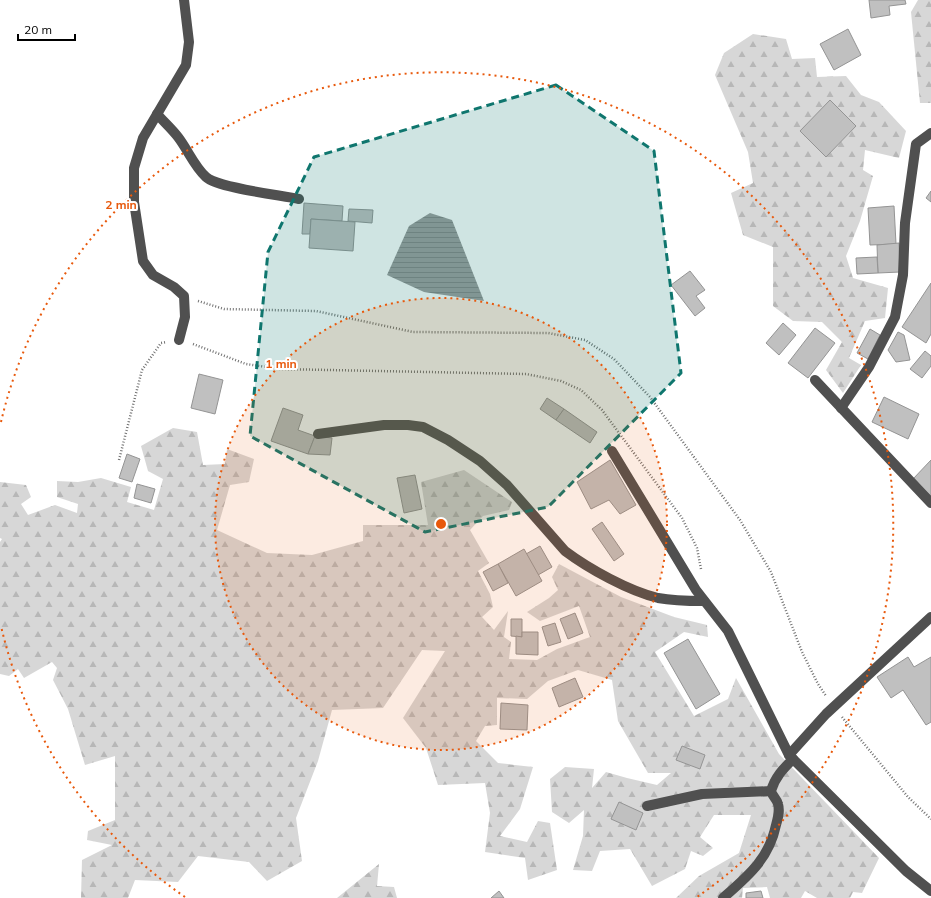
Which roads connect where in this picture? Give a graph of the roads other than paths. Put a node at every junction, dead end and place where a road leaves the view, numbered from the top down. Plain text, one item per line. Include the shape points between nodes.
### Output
1 (184, 0) edge
2 (157, 114) junction
3 (931, 133) edge
4 (299, 199) dead end
5 (179, 340) dead end
6 (815, 380) dead end
7 (841, 408) junction
8 (318, 434) dead end
9 (612, 451) dead end
10 (931, 503) edge
11 (704, 601) junction
12 (931, 617) edge
13 (791, 757) junction
14 (771, 791) junction
15 (647, 806) dead end
16 (931, 891) edge
17 (723, 898) edge

1 - 2 street via 188,42 186,65
2 - 4 street via 178,137 199,170 208,179 244,189
2 - 5 street via 143,138 134,168 134,202 143,261 153,275 174,286 184,296 185,317
3 - 7 street via 916,144 905,224 903,275 895,317 869,367
6 - 7 street
7 - 10 street
8 - 11 street via 384,425 423,427 480,461 508,485 565,551 576,559 616,581 658,598
9 - 11 street
11 - 13 street via 728,632
12 - 13 street via 826,714 796,746
13 - 14 street via 777,776
13 - 16 street via 906,871
14 - 15 street via 702,794
14 - 17 street via 778,803 779,812 774,836 763,859 751,874

